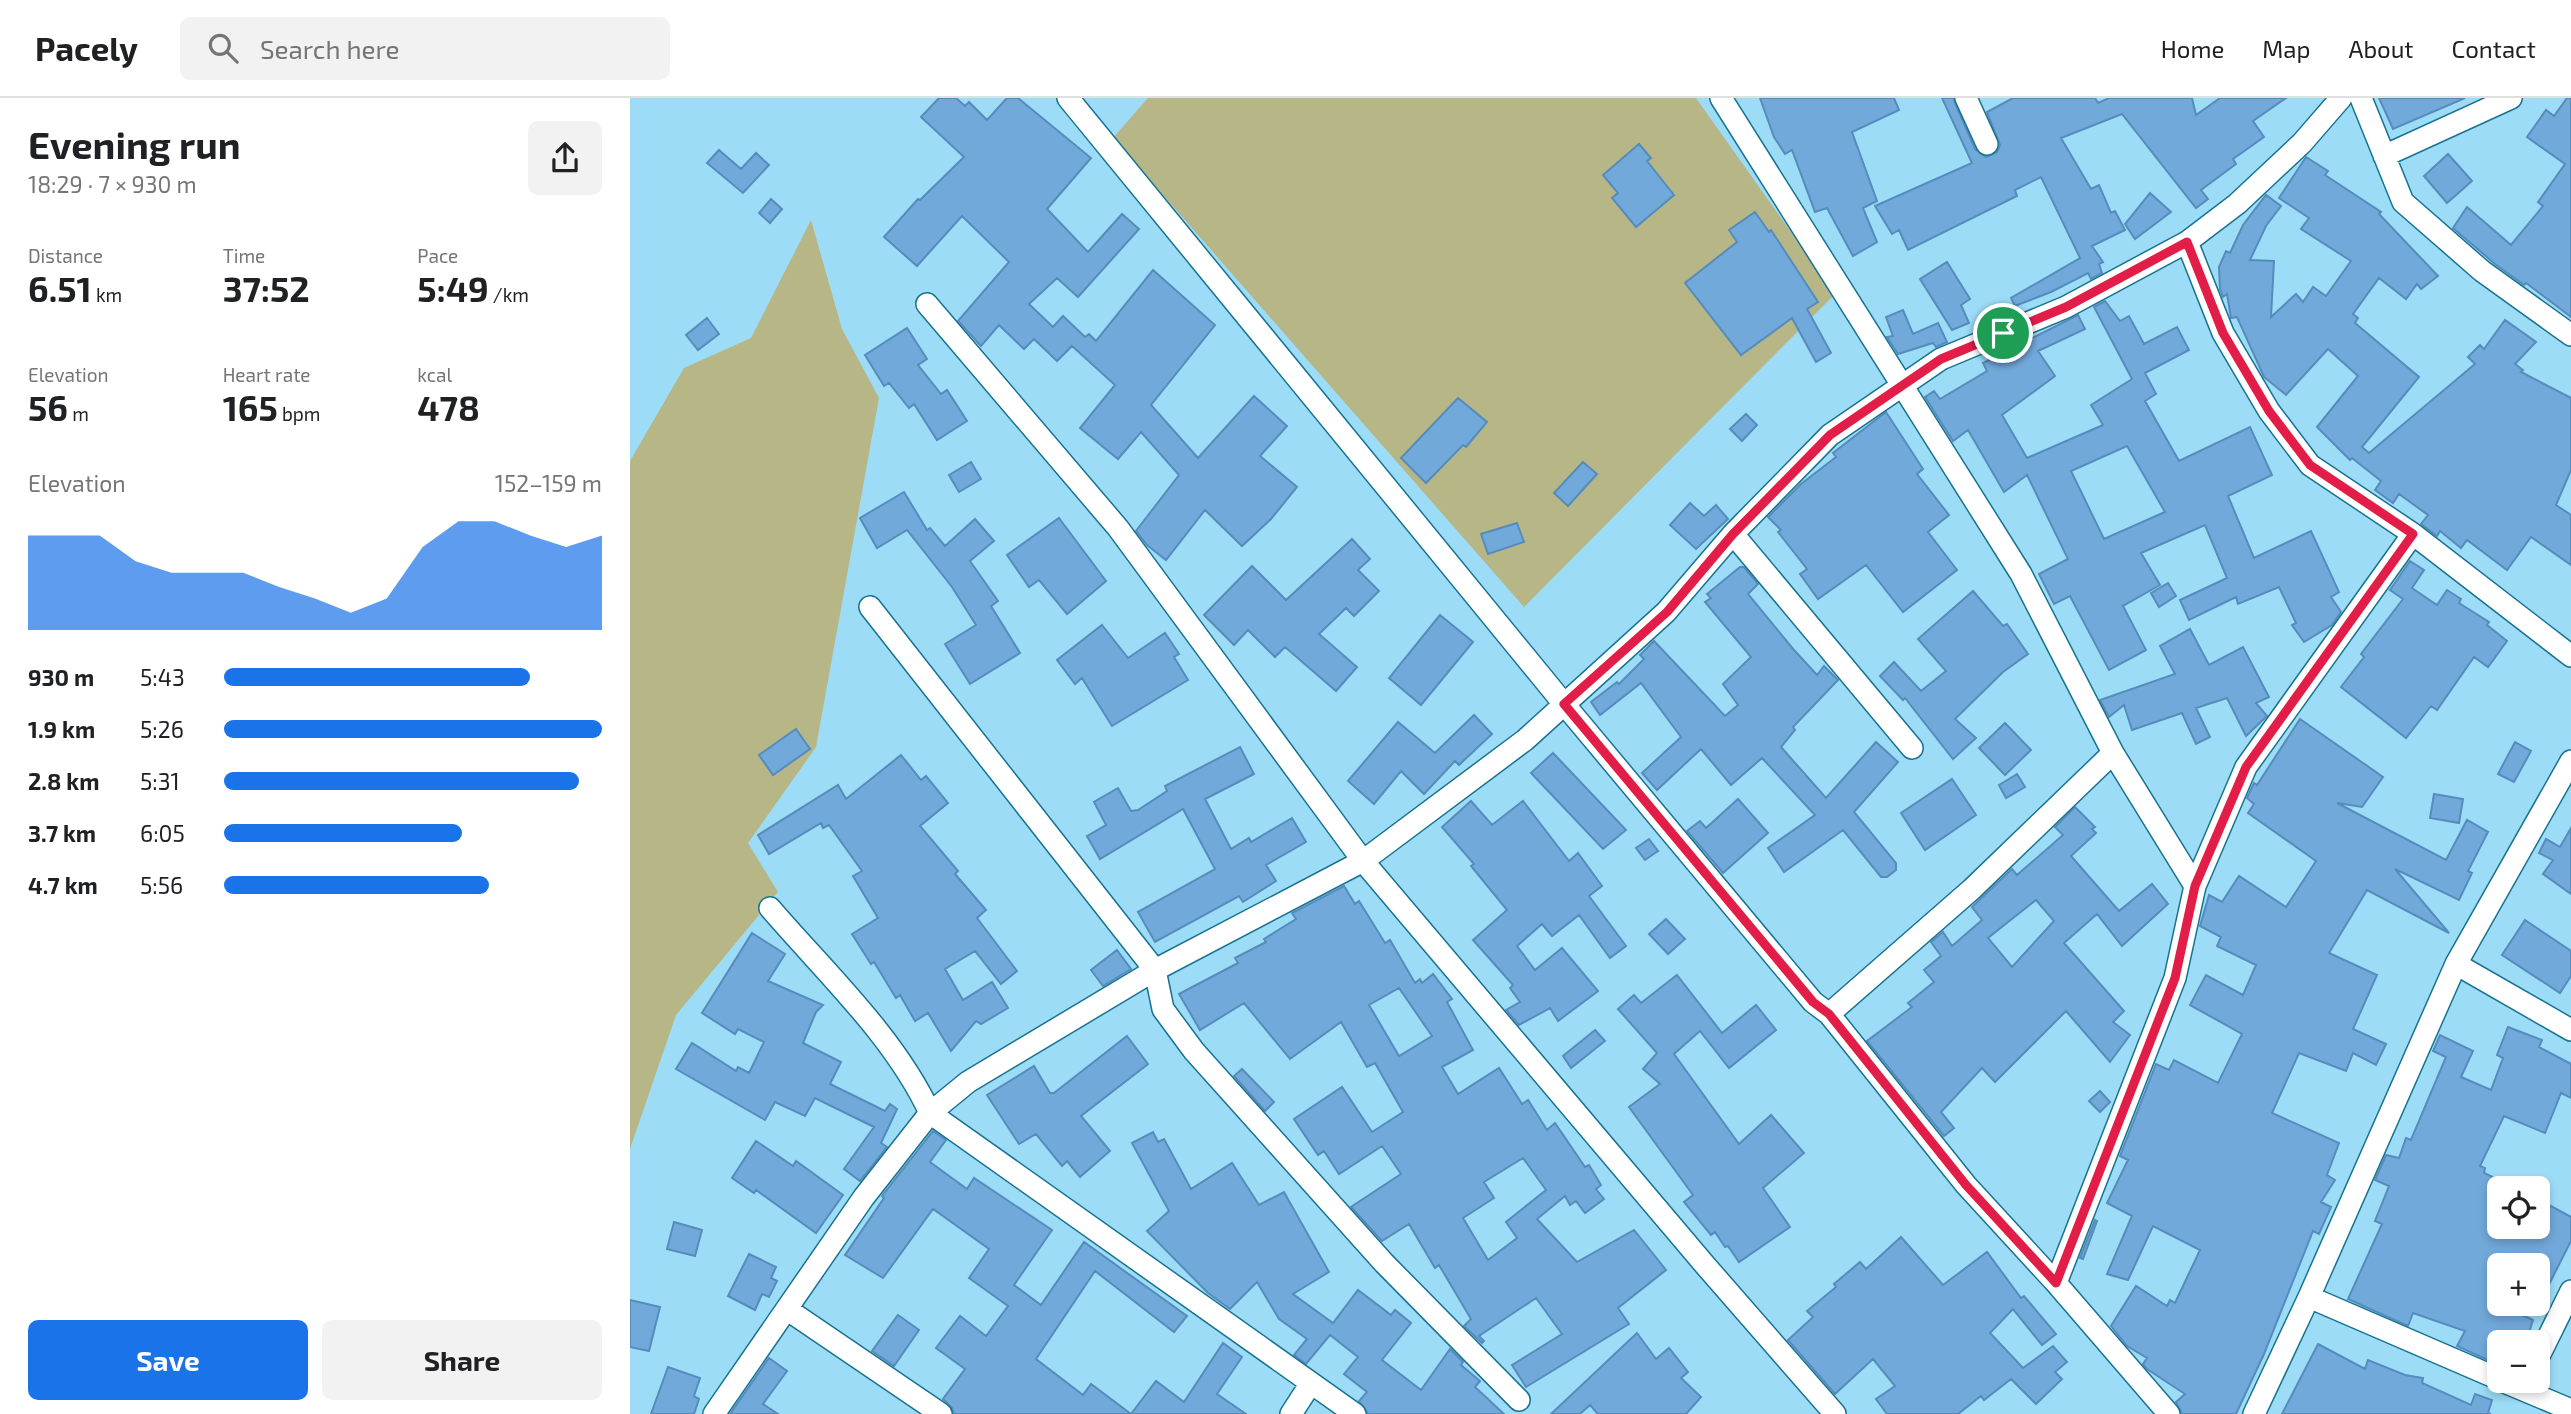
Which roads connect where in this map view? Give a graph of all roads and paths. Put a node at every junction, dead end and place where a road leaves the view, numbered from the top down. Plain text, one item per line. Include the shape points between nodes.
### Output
1 (1068, 98) edge
2 (1721, 98) edge
3 (1966, 98) edge
4 (2341, 98) edge
5 (2361, 98) edge
6 (2511, 98) edge
7 (1987, 144) dead end
8 (2385, 156) junction
9 (2187, 242) junction
10 (928, 304) dead end
11 (2571, 335) edge
12 (1901, 384) junction
13 (1733, 534) junction
14 (2413, 534) junction
15 (870, 607) dead end
16 (2571, 656) edge
17 (1564, 704) junction
18 (1912, 748) dead end
19 (2113, 753) junction
20 (2571, 761) edge
21 (1363, 861) junction
22 (2195, 886) junction
23 (770, 908) dead end
24 (2456, 964) junction
25 (1155, 970) junction
26 (1829, 1014) junction
27 (2569, 1024) edge
28 (930, 1112) junction
29 (2056, 1283) junction
30 (2571, 1291) edge
31 (2309, 1297) junction
32 (788, 1310) junction
33 (2550, 1334) edge
34 (2487, 1372) edge
35 (1311, 1383) junction
36 (2534, 1393) edge
37 (1519, 1400) dead end
38 (2571, 1410) edge
39 (714, 1414) edge
40 (941, 1414) edge
41 (1290, 1414) edge
42 (1355, 1414) edge
43 (1835, 1414) edge
44 (2169, 1414) edge
45 (2254, 1414) edge

1 - 17 street
2 - 12 street
3 - 7 street
4 - 9 street via 2302,144 2237,204
5 - 8 street
6 - 8 street
8 - 11 street via 2403,202 2482,271
9 - 12 street via 2066,307 1941,359
9 - 14 street via 2223,333 2277,422 2310,465
10 - 21 street via 1118,528
12 - 13 street via 1830,435
12 - 19 street via 2021,574
13 - 17 street via 1667,612
13 - 18 street
14 - 16 street
14 - 22 street via 2246,767
15 - 25 street
17 - 21 street via 1525,740
17 - 26 street via 1813,1002
19 - 22 street
19 - 26 street via 1972,889
20 - 24 street
21 - 25 street
21 - 43 street
22 - 29 street via 2175,978
23 - 28 street via 914,1077
24 - 27 street
24 - 31 street
25 - 28 street via 968,1082
25 - 37 street via 1163,1009 1194,1051 1384,1263
26 - 29 street via 1966,1185
28 - 32 street via 864,1197
28 - 35 street
29 - 44 street
30 - 33 street
31 - 34 street
31 - 45 street
32 - 39 street
32 - 40 street
35 - 41 street
35 - 42 street
36 - 38 street

